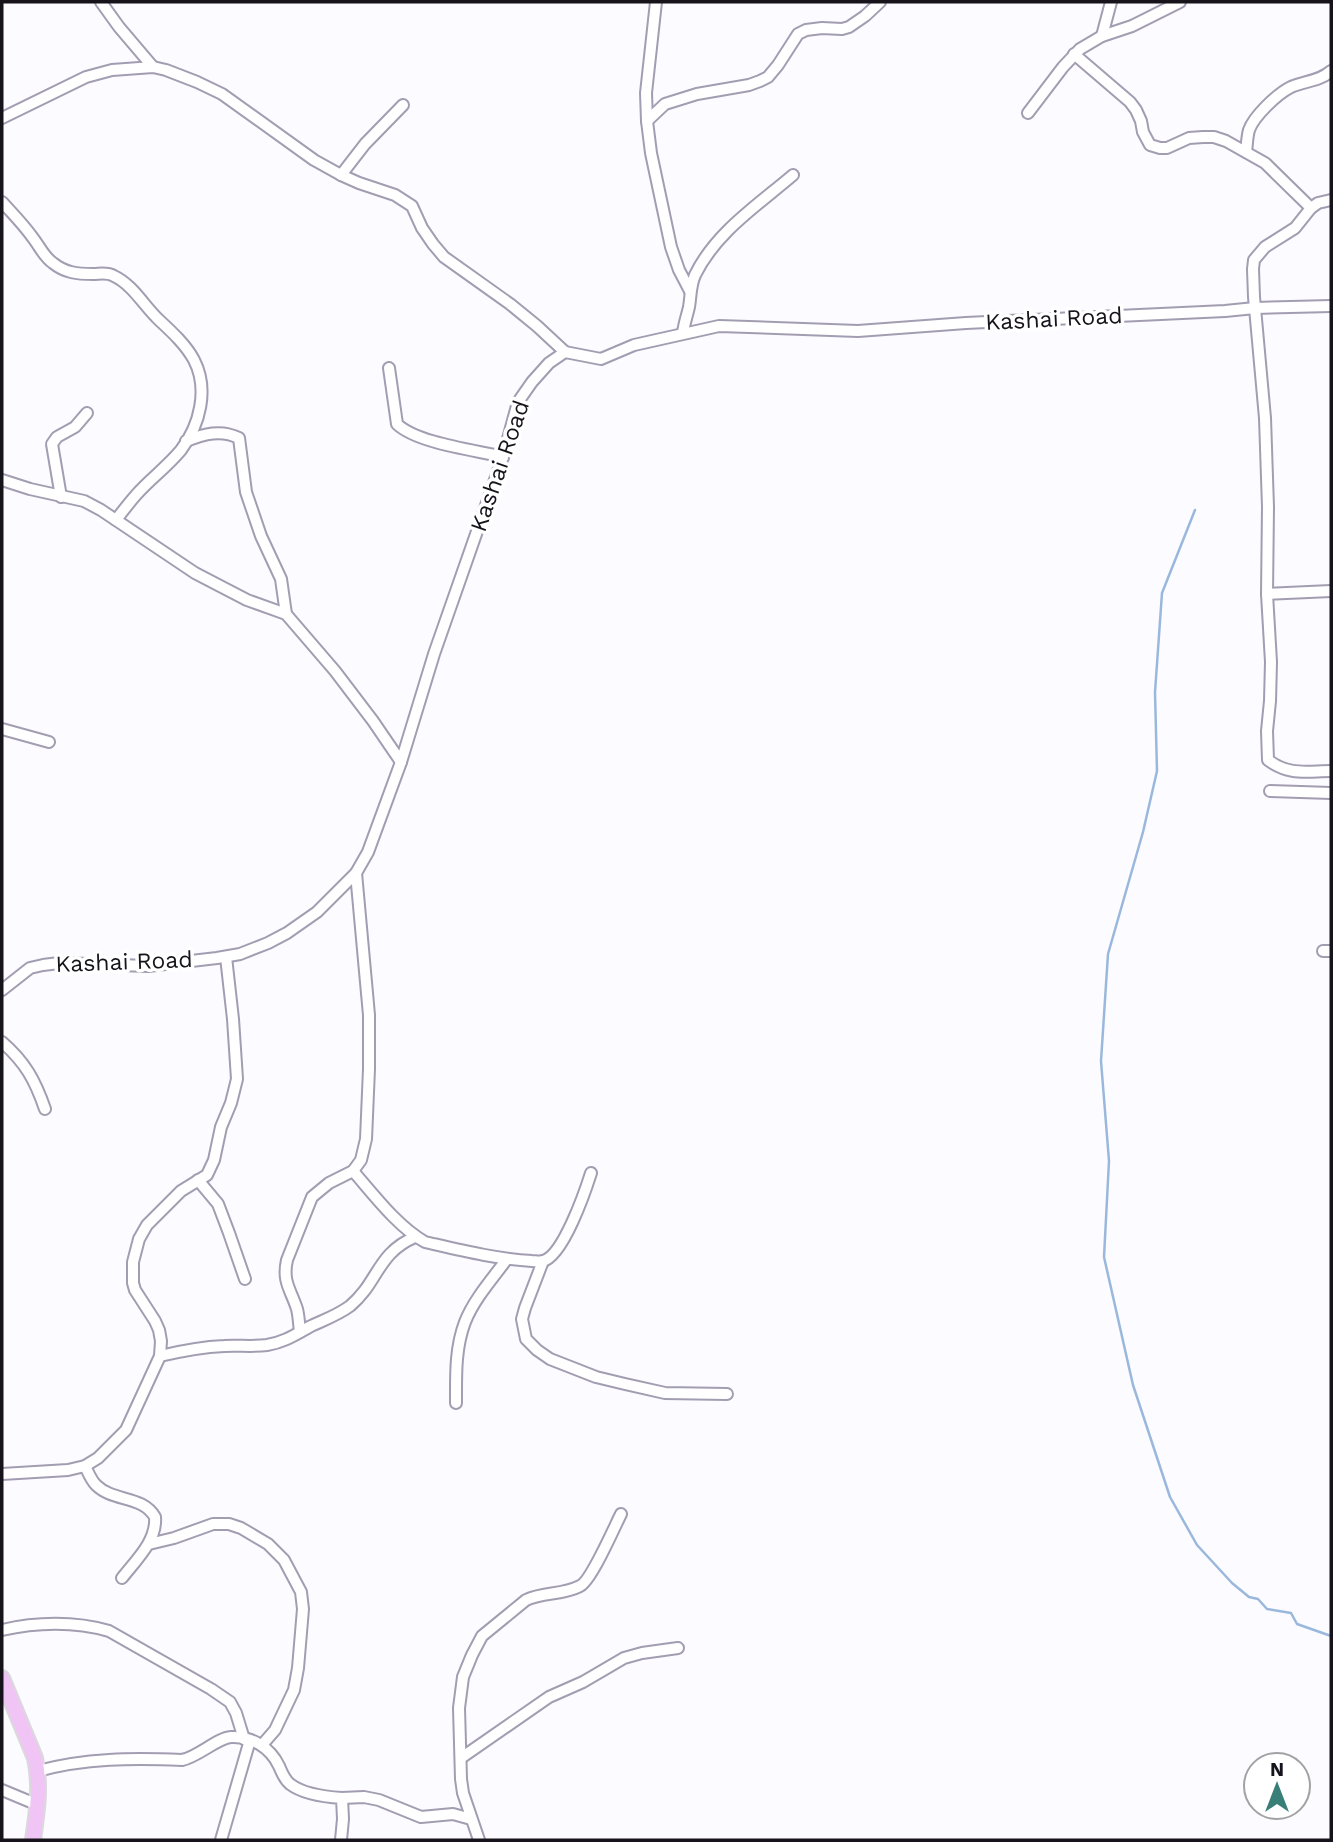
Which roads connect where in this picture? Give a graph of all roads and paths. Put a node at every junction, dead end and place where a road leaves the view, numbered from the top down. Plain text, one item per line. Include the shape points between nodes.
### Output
1 (101, 2) edge
2 (656, 2) edge
3 (880, 2) edge
4 (1111, 2) edge
5 (1180, 2) edge
6 (1102, 36) junction
7 (1074, 54) junction
8 (153, 67) junction
9 (1331, 71) edge
10 (403, 105) dead end
11 (1028, 113) dead end
12 (2, 118) edge
13 (647, 121) junction
14 (1245, 152) junction
15 (341, 175) junction
16 (793, 175) dead end
17 (1331, 200) edge
18 (2, 202) edge
19 (1311, 208) junction
20 (690, 291) junction
21 (1331, 306) edge
22 (1255, 308) junction
23 (683, 333) junction
24 (565, 352) junction
25 (389, 368) dead end
26 (87, 413) dead end
27 (186, 441) junction
28 (503, 457) junction
29 (2, 480) edge
30 (61, 497) junction
31 (116, 520) junction
32 (1331, 591) edge
33 (1268, 593) junction
34 (286, 614) junction
35 (2, 729) edge
36 (50, 742) dead end
37 (401, 762) junction
38 (1331, 771) edge
39 (1270, 791) dead end
40 (1331, 793) edge
41 (356, 873) junction
42 (226, 957) junction
43 (2, 990) edge
44 (2, 1042) edge
45 (45, 1109) dead end
46 (353, 1171) junction
47 (591, 1172) dead end
48 (198, 1180) junction
49 (415, 1237) junction
50 (508, 1259) junction
51 (543, 1261) junction
52 (244, 1279) dead end
53 (300, 1332) junction
54 (160, 1356) junction
55 (727, 1394) dead end
56 (456, 1403) dead end
57 (85, 1466) junction
58 (2, 1474) edge
59 (621, 1514) dead end
60 (149, 1544) junction
61 (122, 1578) dead end
62 (2, 1630) edge
63 (678, 1648) dead end
64 (2, 1678) edge
65 (247, 1740) junction
66 (262, 1745) junction
67 (461, 1758) junction
68 (38, 1771) junction
69 (2, 1790) edge
70 (342, 1798) junction
71 (38, 1805) junction
72 (471, 1819) junction
73 (33, 1840) edge
74 (220, 1840) edge
75 (341, 1840) edge
76 (479, 1840) edge

1 - 8 street
2 - 13 street
3 - 13 street via 849,27 798,34 768,77 665,104
4 - 6 street
5 - 6 street
6 - 7 street
7 - 11 street
7 - 14 street via 1130,102 1150,145 1160,149 1189,138 1214,137
8 - 12 street via 86,77
8 - 15 street via 222,94
9 - 14 street via 1279,95 1254,121
10 - 15 street
13 - 20 street via 671,247
14 - 19 street via 1265,163
15 - 24 street via 412,206 444,257 510,304
16 - 20 street via 727,230 695,275
17 - 19 street
18 - 27 street via 52,263 76,274 113,275 175,334 195,361 202,387 200,413
19 - 22 street via 1295,228 1265,247 1255,260
20 - 23 street
21 - 22 street, Kashai Road
22 - 23 street, Kashai Road via 858,331 719,326
22 - 33 street via 1265,430
23 - 24 street, Kashai Road via 601,359
24 - 28 street, Kashai Road via 549,363 518,402
25 - 28 street via 397,424 403,430
26 - 30 street via 52,444
27 - 31 street
27 - 34 street via 209,433 239,438 246,492 281,579
28 - 37 street, Kashai Road
29 - 30 street
30 - 31 street via 84,501
31 - 34 street via 195,573
32 - 33 street
33 - 38 street via 1268,760 1279,769
34 - 37 street via 335,671
35 - 36 street
37 - 41 street, Kashai Road
39 - 40 street
41 - 42 street, Kashai Road via 317,912 287,933
41 - 46 street via 369,1015 369,1069 366,1139
42 - 43 street, Kashai Road via 148,966 43,965 30,968
42 - 48 street via 237,1079 211,1169
44 - 45 street via 27,1069
46 - 49 street
46 - 53 street via 312,1197 287,1260 286,1283
47 - 51 street via 562,1241
48 - 52 street via 218,1204
48 - 54 street via 147,1225 134,1253 133,1283 159,1330
49 - 50 street
49 - 53 street via 383,1261 349,1306
50 - 51 street
50 - 56 street via 466,1320 456,1366
51 - 55 street via 522,1319 526,1339 537,1350 596,1377 652,1390
53 - 54 street via 266,1345 201,1347
54 - 57 street via 126,1430
57 - 58 street
57 - 60 street via 98,1487 152,1512 156,1524
59 - 67 street via 584,1584 526,1601 482,1636 463,1677
60 - 61 street
60 - 66 street via 214,1524 229,1524 268,1544 284,1560 301,1592 298,1668 282,1716
62 - 65 street via 39,1624 109,1631 230,1702
63 - 67 street via 624,1658 549,1698
64 - 68 main road
65 - 66 street
65 - 68 street via 225,1738 182,1760 100,1759
65 - 74 street
66 - 70 street via 293,1786
67 - 72 street via 463,1793
68 - 71 main road
69 - 71 street
70 - 72 street via 379,1800 421,1817 453,1814
70 - 75 street
71 - 73 main road
72 - 76 street

